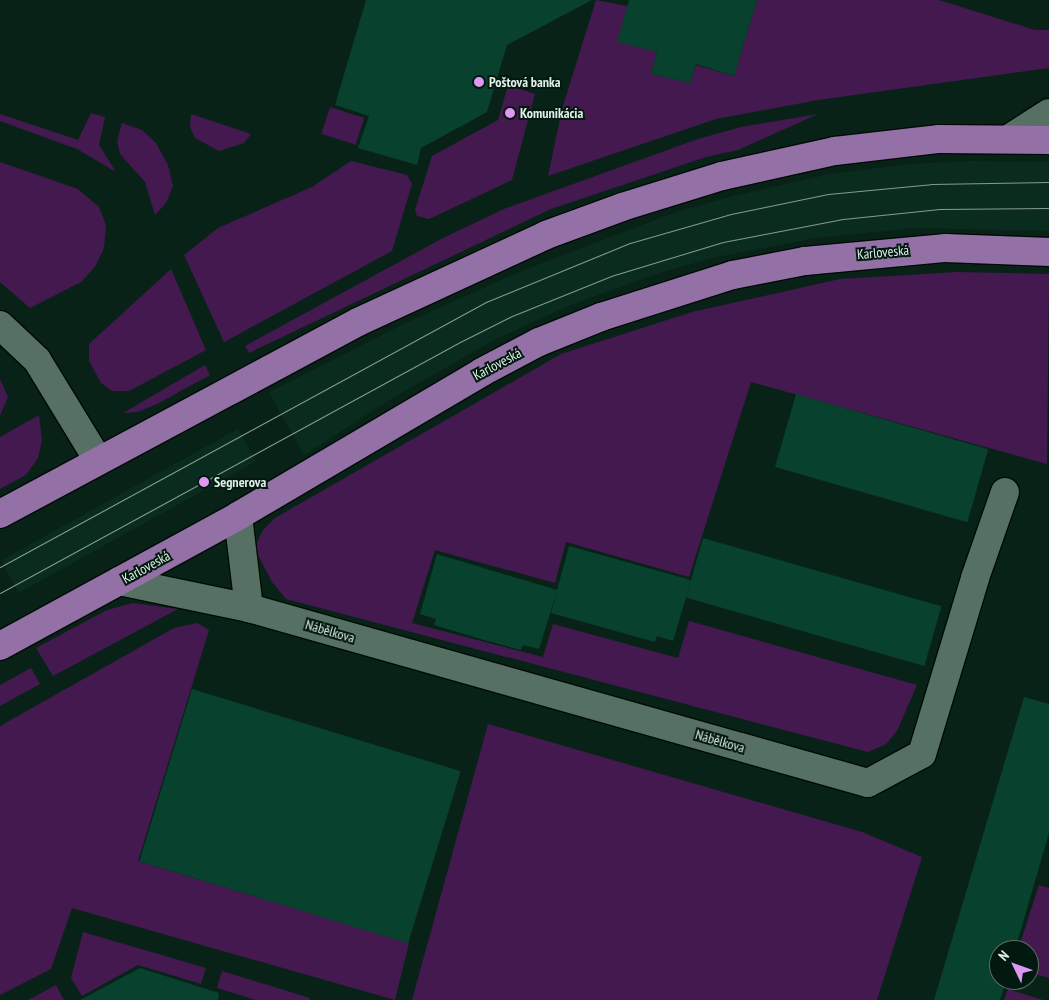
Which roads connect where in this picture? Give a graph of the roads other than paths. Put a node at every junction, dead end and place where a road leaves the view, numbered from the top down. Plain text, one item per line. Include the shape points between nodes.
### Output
1 (1049, 113) edge
2 (1010, 138) junction
3 (1049, 140) edge
4 (1049, 252) edge
5 (0, 325) edge
6 (98, 460) junction
7 (1005, 492) dead end
8 (0, 514) edge
9 (238, 516) junction
10 (119, 582) junction
11 (249, 608) junction
12 (0, 646) edge

1 - 2 street
2 - 3 main road
2 - 6 main road via 939,139 835,151 722,176 622,207 546,235 358,322
4 - 9 main road, Karloveská via 946,248 849,256 733,275 669,294 600,317 523,350
5 - 6 street via 37,360
6 - 8 main road
7 - 11 street, Nábělkova via 974,578 922,754 868,783
9 - 10 main road, Karloveská
9 - 11 street
10 - 11 street, Nábělkova
10 - 12 main road, Karloveská

